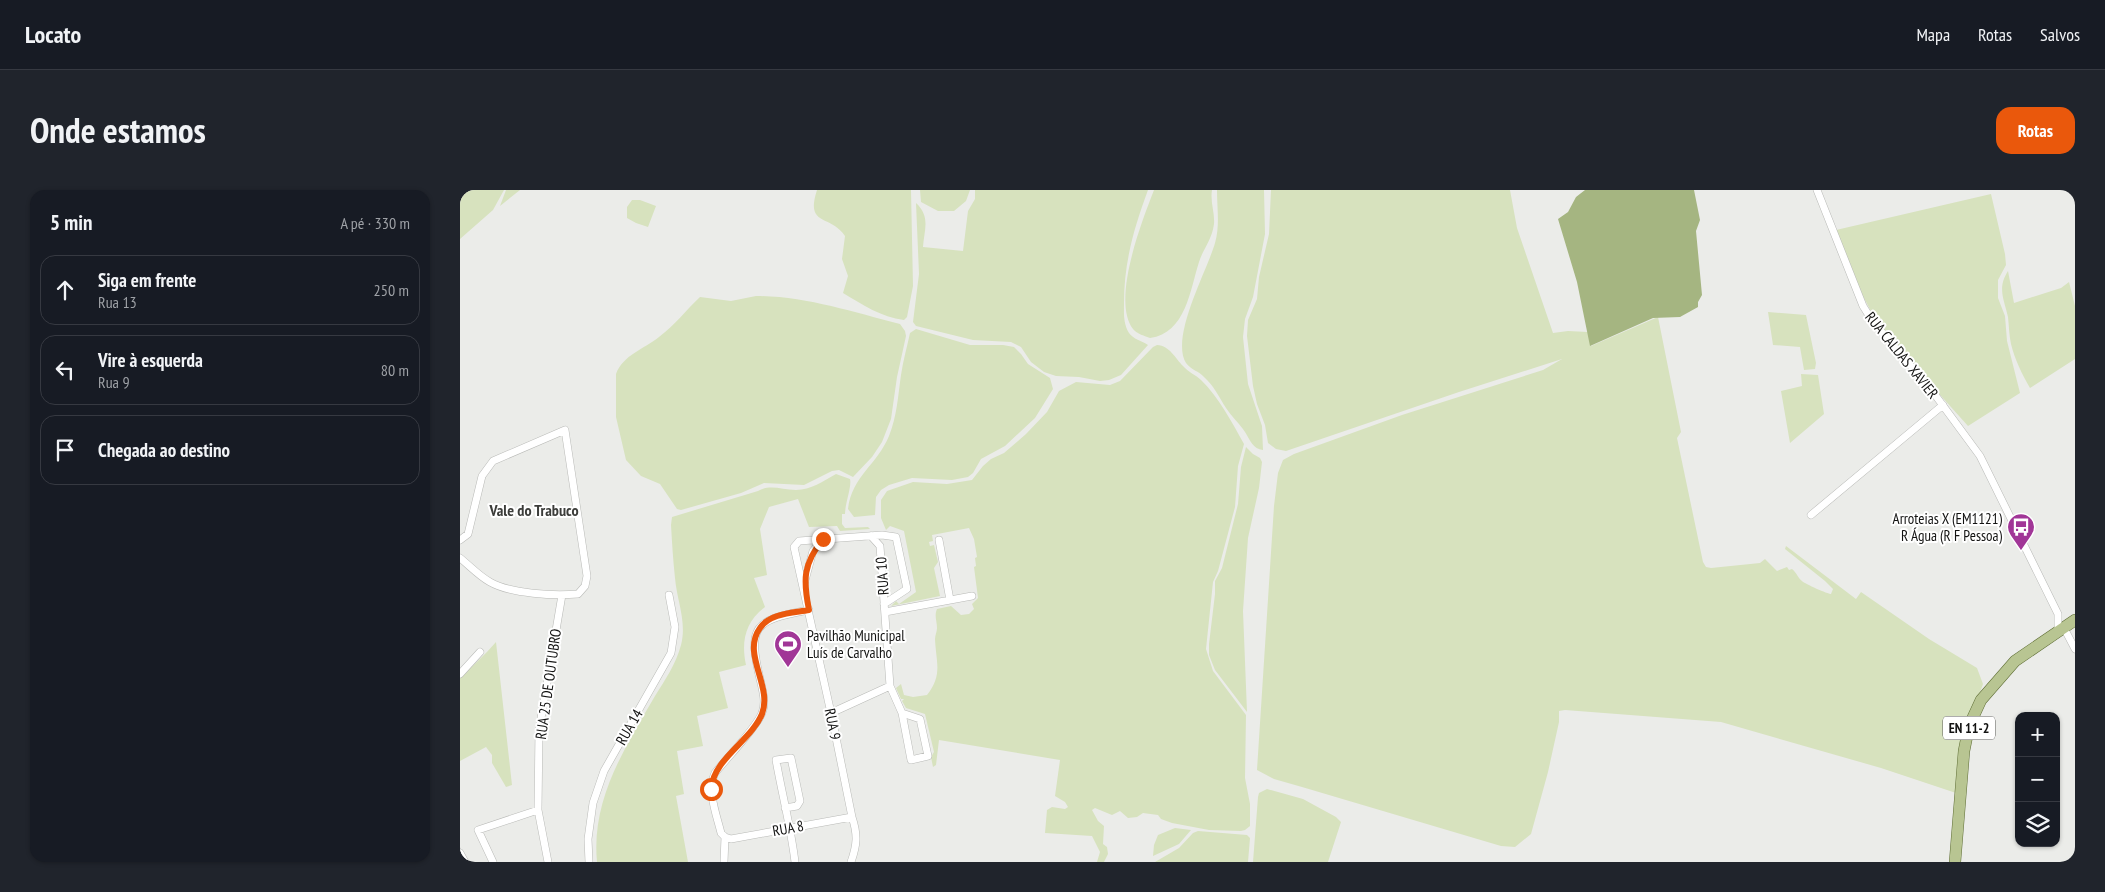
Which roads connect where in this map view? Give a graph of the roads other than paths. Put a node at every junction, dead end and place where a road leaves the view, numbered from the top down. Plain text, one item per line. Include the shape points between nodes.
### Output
1 (1817, 190) edge
2 (1943, 405) junction
3 (1811, 516) dead end
4 (871, 536) junction
5 (823, 539) junction
6 (460, 540) edge
7 (939, 540) dead end
8 (460, 545) edge
9 (460, 558) edge
10 (804, 585) junction
11 (562, 595) junction
12 (669, 595) dead end
13 (972, 596) dead end
14 (950, 600) junction
15 (884, 604) junction
16 (809, 610) junction
17 (885, 612) junction
18 (2058, 614) junction
19 (2067, 626) edge
20 (2075, 649) edge
21 (480, 652) dead end
22 (461, 671) edge
23 (890, 686) junction
24 (831, 713) junction
25 (902, 713) junction
26 (785, 808) junction
27 (538, 810) junction
28 (852, 817) junction
29 (791, 827) junction
30 (725, 837) junction
31 (460, 853) edge
32 (465, 862) edge
33 (493, 862) edge
34 (548, 862) edge
35 (589, 862) edge
36 (724, 862) edge
37 (796, 862) edge
38 (851, 862) edge
39 (1956, 862) edge

1 - 2 street, RUA CALDAS XAVIER via 1866,311
2 - 3 street
2 - 18 street, RUA CALDAS XAVIER via 1980,456
4 - 5 street
4 - 15 street, RUA 10 via 880,546
4 - 15 street, RUA 10 via 896,537 907,589
5 - 10 street, RUA 9 via 813,551
5 - 10 street, RUA 9 via 799,541 794,547
6 - 8 street
6 - 11 street via 468,534 482,476 493,461 565,430 587,576 585,586 578,594
7 - 14 street
9 - 11 street via 491,583 514,590
10 - 16 street, RUA 9
11 - 27 street, RUA 25 DE OUTUBRO via 539,730
12 - 35 street, RUA 14 via 676,627 671,653 604,771 593,803 588,839
13 - 14 street, RUA 10
14 - 17 street, RUA 10
15 - 17 street, RUA 10
16 - 24 street, RUA 9
16 - 30 street via 769,619 754,639 754,655 764,697 762,714 712,780 720,833
17 - 23 street, RUA 10
18 - 19 street
18 - 19 street
19 - 20 street
19 - 39 main road, EN 11-2 via 2016,661 1981,700 1969,726 1964,751
21 - 22 street
23 - 24 street
23 - 25 street, RUA 10
24 - 28 street, RUA 9
25 - 25 street, RUA 10 via 920,719 928,756 911,760
26 - 26 street via 797,806 800,801 791,758 776,760
26 - 29 street
27 - 33 street via 478,830
27 - 34 street, RUA 25 DE OUTUBRO
28 - 29 street, RUA 8
28 - 38 street, RUA 9 via 858,844
29 - 30 street, RUA 8
29 - 37 street
30 - 36 street
31 - 32 street

